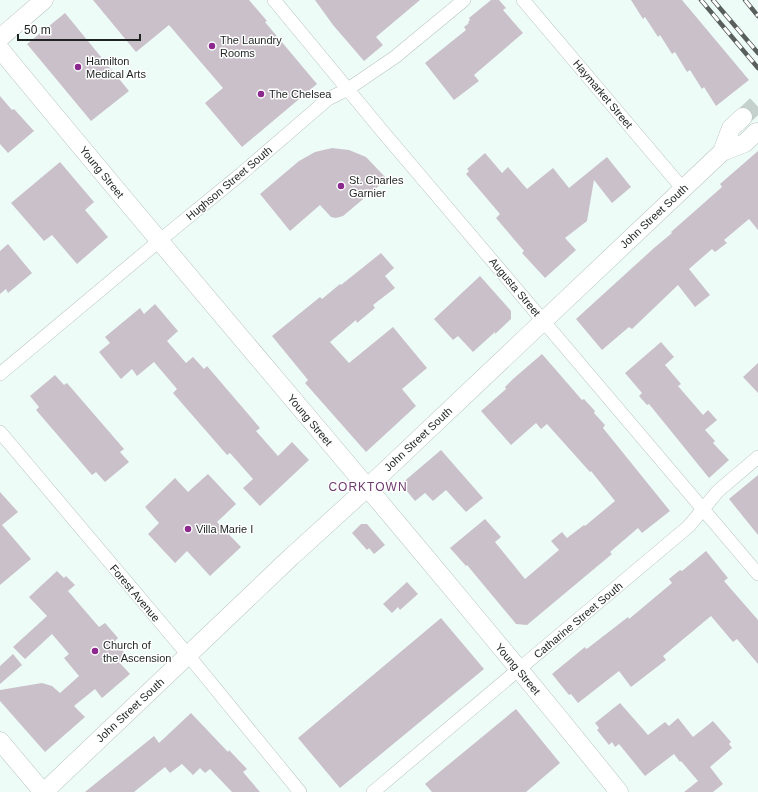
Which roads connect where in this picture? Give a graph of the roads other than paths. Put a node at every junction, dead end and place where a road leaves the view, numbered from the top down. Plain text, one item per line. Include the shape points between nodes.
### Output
1 (44, 0) edge
2 (274, 0) edge
3 (464, 0) edge
4 (524, 0) edge
5 (0, 38) edge
6 (0, 49) edge
7 (348, 89) junction
8 (743, 117) tunnel mouth
9 (756, 132) tunnel mouth
10 (722, 152) junction
11 (683, 189) junction
12 (159, 241) junction
13 (544, 321) junction
14 (0, 374) edge
15 (0, 432) edge
16 (758, 457) edge
17 (368, 487) junction
18 (704, 509) junction
19 (758, 574) edge
20 (188, 655) junction
21 (519, 669) junction
22 (0, 741) edge
23 (44, 792) edge
24 (300, 792) edge
25 (373, 792) edge
26 (619, 792) edge

1 - 5 main road
2 - 7 street, Augusta Street
3 - 7 street, Hughson Street South via 395,57
4 - 11 street, Haymarket Street
6 - 12 main road, Young Street
7 - 12 street, Hughson Street South via 328,99
7 - 13 street, Augusta Street
8 - 10 main road, John Street South via 731,128
9 - 10 main road, John Street South via 745,143
10 - 11 main road, John Street South
11 - 13 main road, John Street South
12 - 14 street, Hughson Street South
12 - 17 main road, Young Street
13 - 17 main road, John Street South
13 - 18 street, Augusta Street
15 - 20 street, Forest Avenue
16 - 18 street, Catharine Street South via 718,491
17 - 20 main road, John Street South
17 - 21 main road, Young Street
18 - 19 street, Augusta Street
18 - 21 street, Catharine Street South via 689,526
20 - 23 main road, John Street South
20 - 24 street, Forest Avenue
21 - 25 street, Catharine Street South
21 - 26 main road, Young Street
22 - 23 main road

